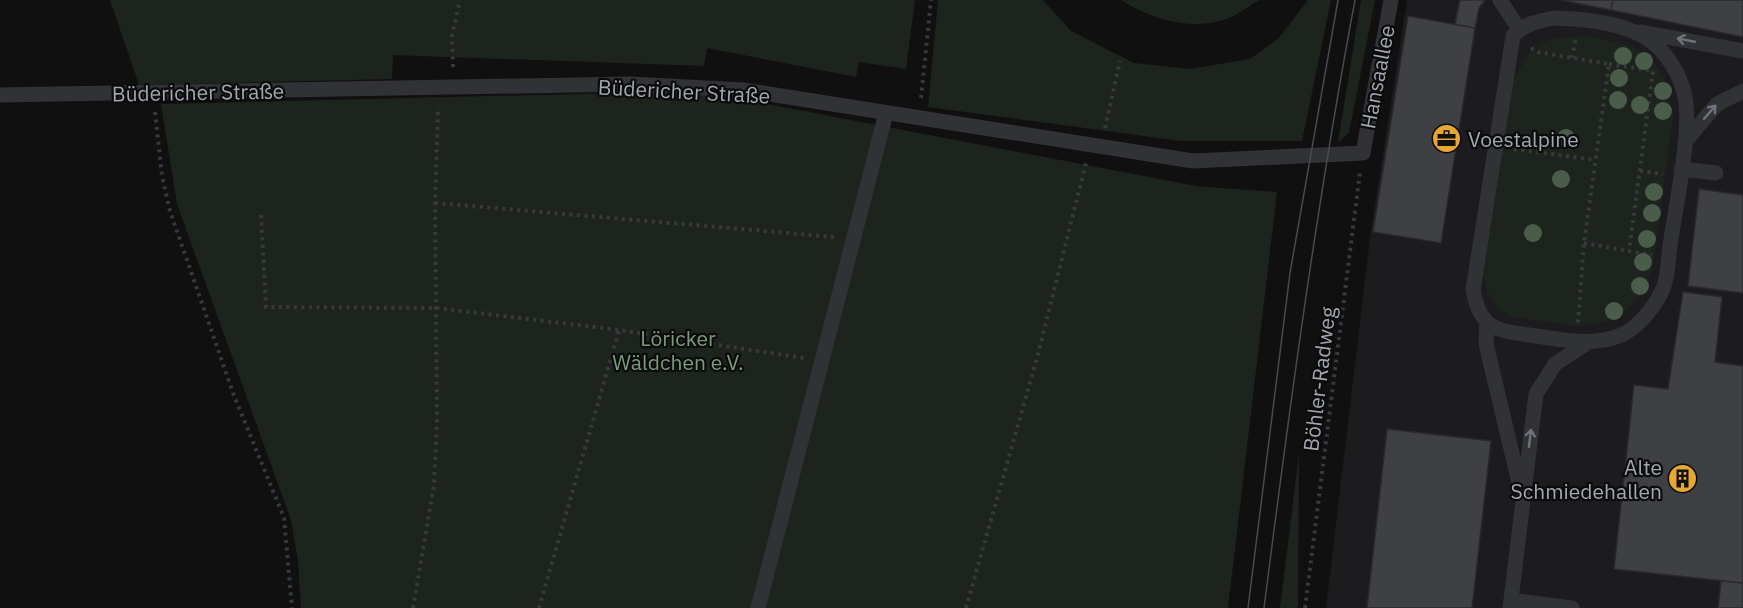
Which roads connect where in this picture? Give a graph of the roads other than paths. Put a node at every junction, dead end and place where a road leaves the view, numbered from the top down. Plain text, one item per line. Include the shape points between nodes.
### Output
1 (1391, 0) edge
2 (1500, 0) edge
3 (1629, 30) junction
4 (1516, 32) junction
5 (1743, 51) edge
6 (1743, 91) edge
7 (0, 94) edge
8 (886, 113) junction
9 (1685, 142) junction
10 (1363, 153) joint
11 (1681, 169) junction
12 (1716, 173) dead end
13 (1487, 323) junction
14 (1587, 343) junction
15 (1522, 496) junction
16 (1510, 604) edge
17 (758, 608) edge
18 (1572, 608) edge

1 - 10 lane, Hansaallee
2 - 4 lane
3 - 4 lane via 1580,19 1554,18
5 -> 3 lane
3 - 9 lane via 1659,48 1676,72 1686,98
4 - 13 lane via 1473,290 1477,310
9 -> 6 lane via 1717,104
7 - 8 lane, Büdericher Straße via 630,84 744,90
8 - 10 lane, Büdericher Straße via 1193,161
8 - 17 lane
9 - 11 lane
11 - 12 lane
11 - 14 lane via 1663,290 1647,316 1620,336
13 - 14 lane via 1501,331
13 - 15 lane via 1486,344
15 -> 14 lane via 1536,394 1555,364
15 - 16 lane
16 - 18 lane

